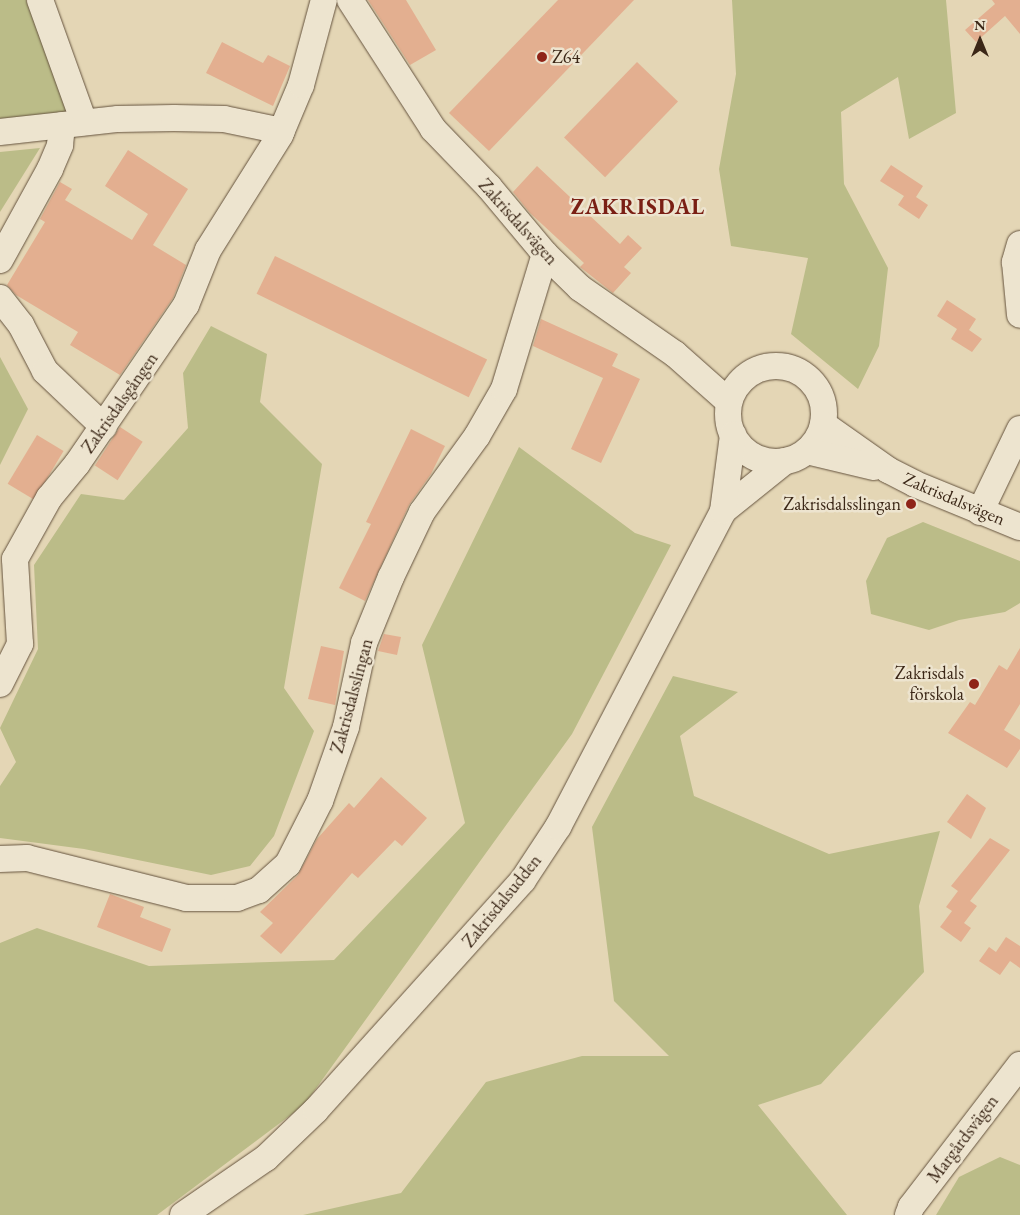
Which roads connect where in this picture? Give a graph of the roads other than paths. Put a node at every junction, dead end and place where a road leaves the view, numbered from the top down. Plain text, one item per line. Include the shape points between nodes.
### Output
1 (40, 0) edge
2 (324, 0) edge
3 (350, 0) edge
4 (73, 124) junction
5 (282, 131) junction
6 (0, 132) edge
7 (1020, 244) edge
8 (545, 254) junction
9 (0, 260) edge
10 (0, 298) edge
11 (1020, 315) edge
12 (674, 354) junction
13 (744, 378) junction
14 (729, 402) junction
15 (823, 424) junction
16 (104, 427) junction
17 (1020, 428) edge
18 (733, 435) junction
19 (796, 456) junction
20 (888, 470) junction
21 (723, 512) junction
22 (980, 512) junction
23 (1020, 527) edge
24 (0, 684) edge
25 (0, 859) edge
26 (1020, 1065) edge
27 (183, 1215) edge
28 (908, 1215) edge

1 - 4 street
2 - 5 street, Zakrisdalsgången via 301,85
3 - 8 street, Zakrisdalsvägen via 433,129 489,187
4 - 5 street via 118,119 224,119
4 - 6 street
4 - 9 street
5 - 16 street, Zakrisdalsgången via 208,250 186,305
7 - 11 street via 1015,262
8 - 12 street, Zakrisdalsvägen via 601,305
8 - 25 street, Zakrisdalsslingan via 504,389 477,436 422,512 391,577 364,643 346,728 320,802 288,864 259,890 237,898 186,898 26,858
10 - 16 street via 21,325 44,371
12 - 13 street
12 - 14 street, Zakrisdalsvägen
13 - 14 street
13 - 15 street via 768,366 795,369 806,376 818,392 824,411
14 - 18 street via 728,419
15 - 19 street
15 - 20 street, Zakrisdalsvägen
16 - 24 street, Zakrisdalsgången via 50,498 15,559 20,644
17 - 22 street
18 - 19 street via 742,448 754,456 769,461
18 - 21 street, Zakrisdalsudden
19 - 20 street, Zakrisdalsvägen
19 - 21 street, Zakrisdalsudden
20 - 22 street, Zakrisdalsvägen
21 - 27 street, Zakrisdalsudden via 558,827 523,880 316,1110 266,1158
22 - 23 street, Zakrisdalsvägen
26 - 28 street, Margårdsvägen

